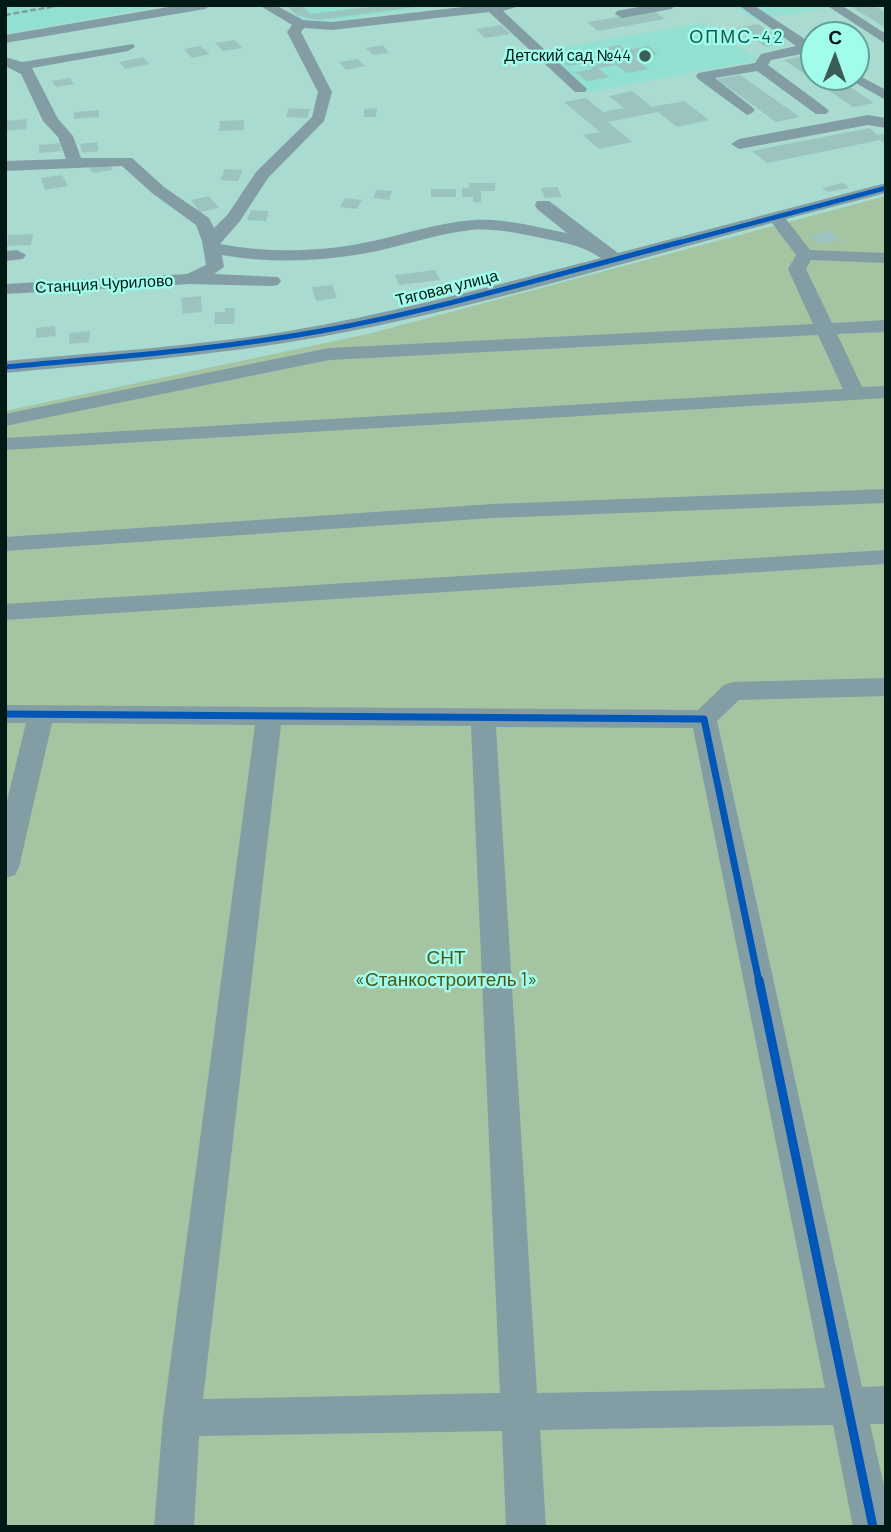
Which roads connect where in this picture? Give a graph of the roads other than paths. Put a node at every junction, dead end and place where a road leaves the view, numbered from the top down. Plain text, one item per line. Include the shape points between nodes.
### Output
1 (205, 5) edge
2 (265, 5) edge
3 (517, 5) edge
4 (671, 5) edge
5 (744, 5) edge
6 (832, 5) edge
7 (492, 8) junction
8 (622, 14) dead end
9 (300, 24) junction
10 (883, 36) edge
11 (5, 39) edge
12 (800, 41) edge
13 (128, 47) dead end
14 (800, 51) edge
15 (5, 61) edge
16 (21, 66) junction
17 (760, 66) junction
18 (870, 87) edge
19 (580, 89) dead end
20 (886, 96) edge
21 (747, 110) dead end
22 (821, 111) dead end
23 (886, 123) edge
24 (739, 144) dead end
25 (75, 162) junction
26 (5, 166) edge
27 (886, 188) edge
28 (543, 205) dead end
29 (775, 216) junction
30 (591, 243) junction
31 (211, 244) junction
32 (805, 255) junction
33 (886, 258) edge
34 (615, 259) junction
35 (190, 279) junction
36 (272, 281) dead end
37 (5, 289) edge
38 (886, 326) edge
39 (824, 328) junction
40 (5, 367) edge
41 (886, 392) edge
42 (855, 393) junction
43 (5, 420) edge
44 (5, 444) edge
45 (886, 496) edge
46 (5, 544) edge
47 (886, 557) edge
48 (5, 612) edge
49 (886, 687) edge
50 (5, 714) edge
51 (41, 715) junction
52 (269, 716) junction
53 (483, 717) junction
54 (704, 719) junction
55 (5, 867) edge
56 (848, 1405) junction
57 (886, 1405) edge
58 (520, 1412) junction
59 (182, 1418) junction
60 (174, 1527) edge
61 (526, 1527) edge
62 (873, 1527) edge

1 - 11 street
2 - 9 street
3 - 7 street
4 - 8 street
5 - 12 street
6 - 10 street
7 - 9 street via 332,26
7 - 19 street
9 - 31 street, Станция Чурилово via 294,32 325,92 319,118 262,175
13 - 16 street
14 - 17 street via 766,57
15 - 16 street
16 - 25 street via 51,121 65,136
17 - 21 street via 704,76
17 - 22 street
18 - 20 street
23 - 24 street via 868,120
25 - 26 street
25 - 31 street via 116,160 133,166 203,222
27 - 29 street, Тяговая улица
28 - 30 street
29 - 32 street
29 - 34 street, Тяговая улица
30 - 31 street via 506,226 473,225 361,249 250,255
30 - 34 street
31 - 35 street, Станция Чурилово via 215,267
32 - 33 street
32 - 39 street via 797,269
34 - 40 street, Тяговая улица via 418,311 320,331 210,348
35 - 36 street
35 - 37 street, Станция Чурилово
38 - 39 street
39 - 42 street
39 - 43 street via 328,354
41 - 42 street
42 - 44 street
45 - 46 street via 493,511
47 - 48 street
49 - 54 street via 733,691
50 - 51 street
51 - 52 street
51 - 55 street
52 - 53 street
52 - 59 street
53 - 54 street
53 - 58 street
54 - 56 street
56 - 57 street
56 - 58 street
56 - 62 street
58 - 59 street
58 - 61 street
59 - 60 street

